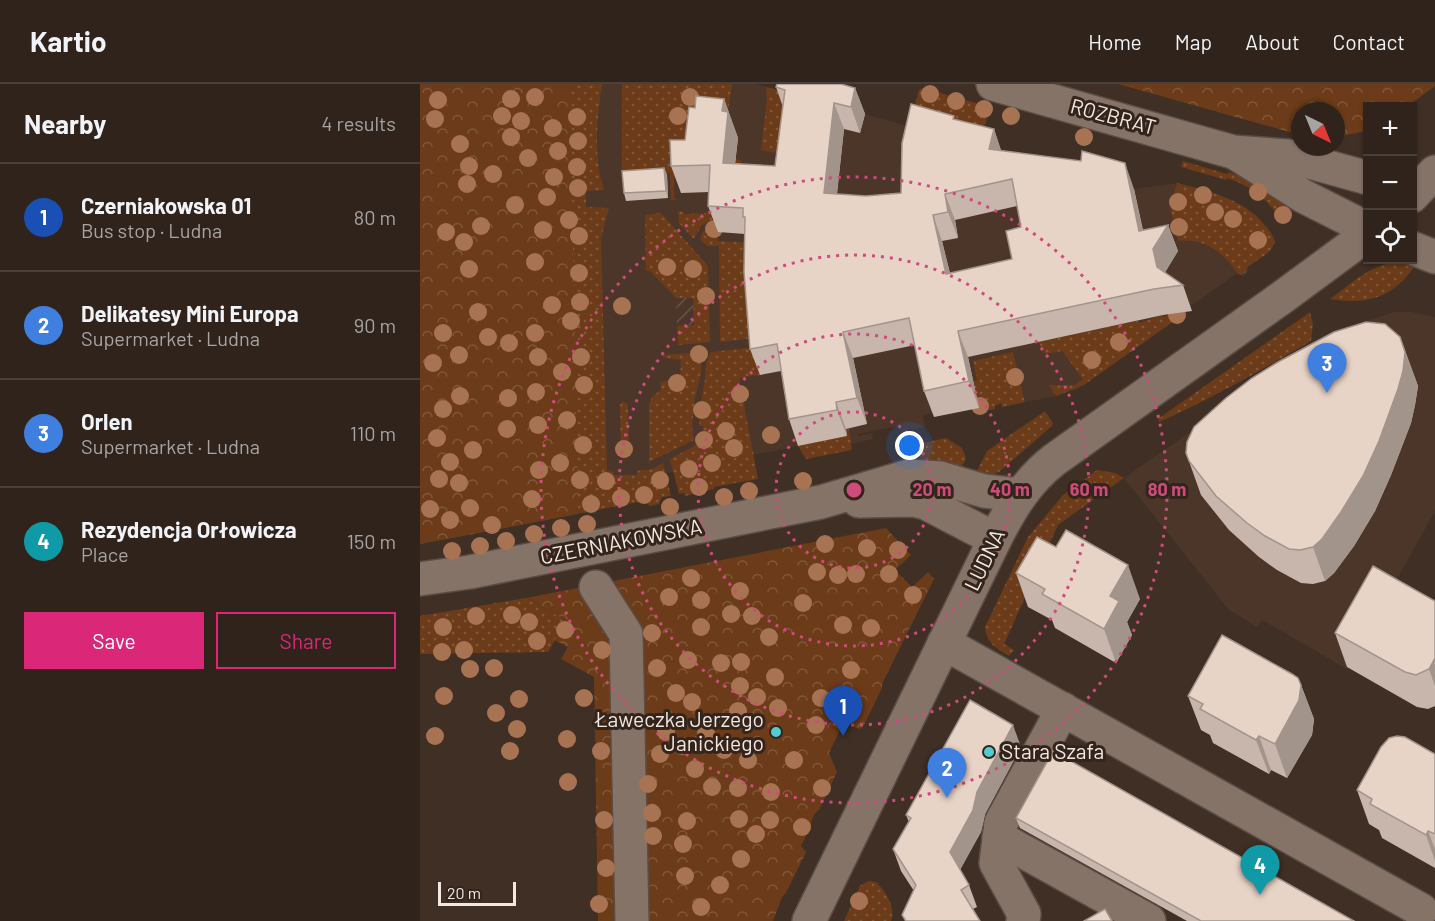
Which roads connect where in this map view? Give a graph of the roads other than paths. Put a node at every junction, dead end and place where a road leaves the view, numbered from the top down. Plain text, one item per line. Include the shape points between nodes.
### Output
1 (993, 84) edge
2 (1233, 152) junction
3 (1363, 177) edge
4 (1363, 226) edge
5 (1363, 238) edge
6 (1417, 250) edge
7 (1435, 257) edge
8 (1020, 495) junction
9 (821, 502) junction
10 (995, 539) junction
11 (420, 579) edge
12 (596, 587) dead end
13 (944, 643) junction
14 (1063, 709) junction
15 (999, 838) junction
16 (1421, 910) dead end
17 (632, 921) edge
18 (809, 921) edge
19 (1023, 921) edge
20 (1149, 921) edge

1 - 2 street, ROZBRAT
2 - 3 street, ROZBRAT via 1288,156
2 - 4 street, ROZBRAT via 1308,199
5 - 8 street, LUDNA via 1054,460
6 - 7 street
8 - 9 street, CZERNIAKOWSKA via 916,475
8 - 10 street, LUDNA
9 - 10 street, CZERNIAKOWSKA via 913,500 934,506
9 - 11 street, CZERNIAKOWSKA
10 - 13 street, LUDNA
12 - 17 street via 627,634
13 - 14 street
13 - 18 street, LUDNA
14 - 15 street via 1001,823
14 - 16 street
15 - 19 street via 996,863 1024,914
15 - 20 street

